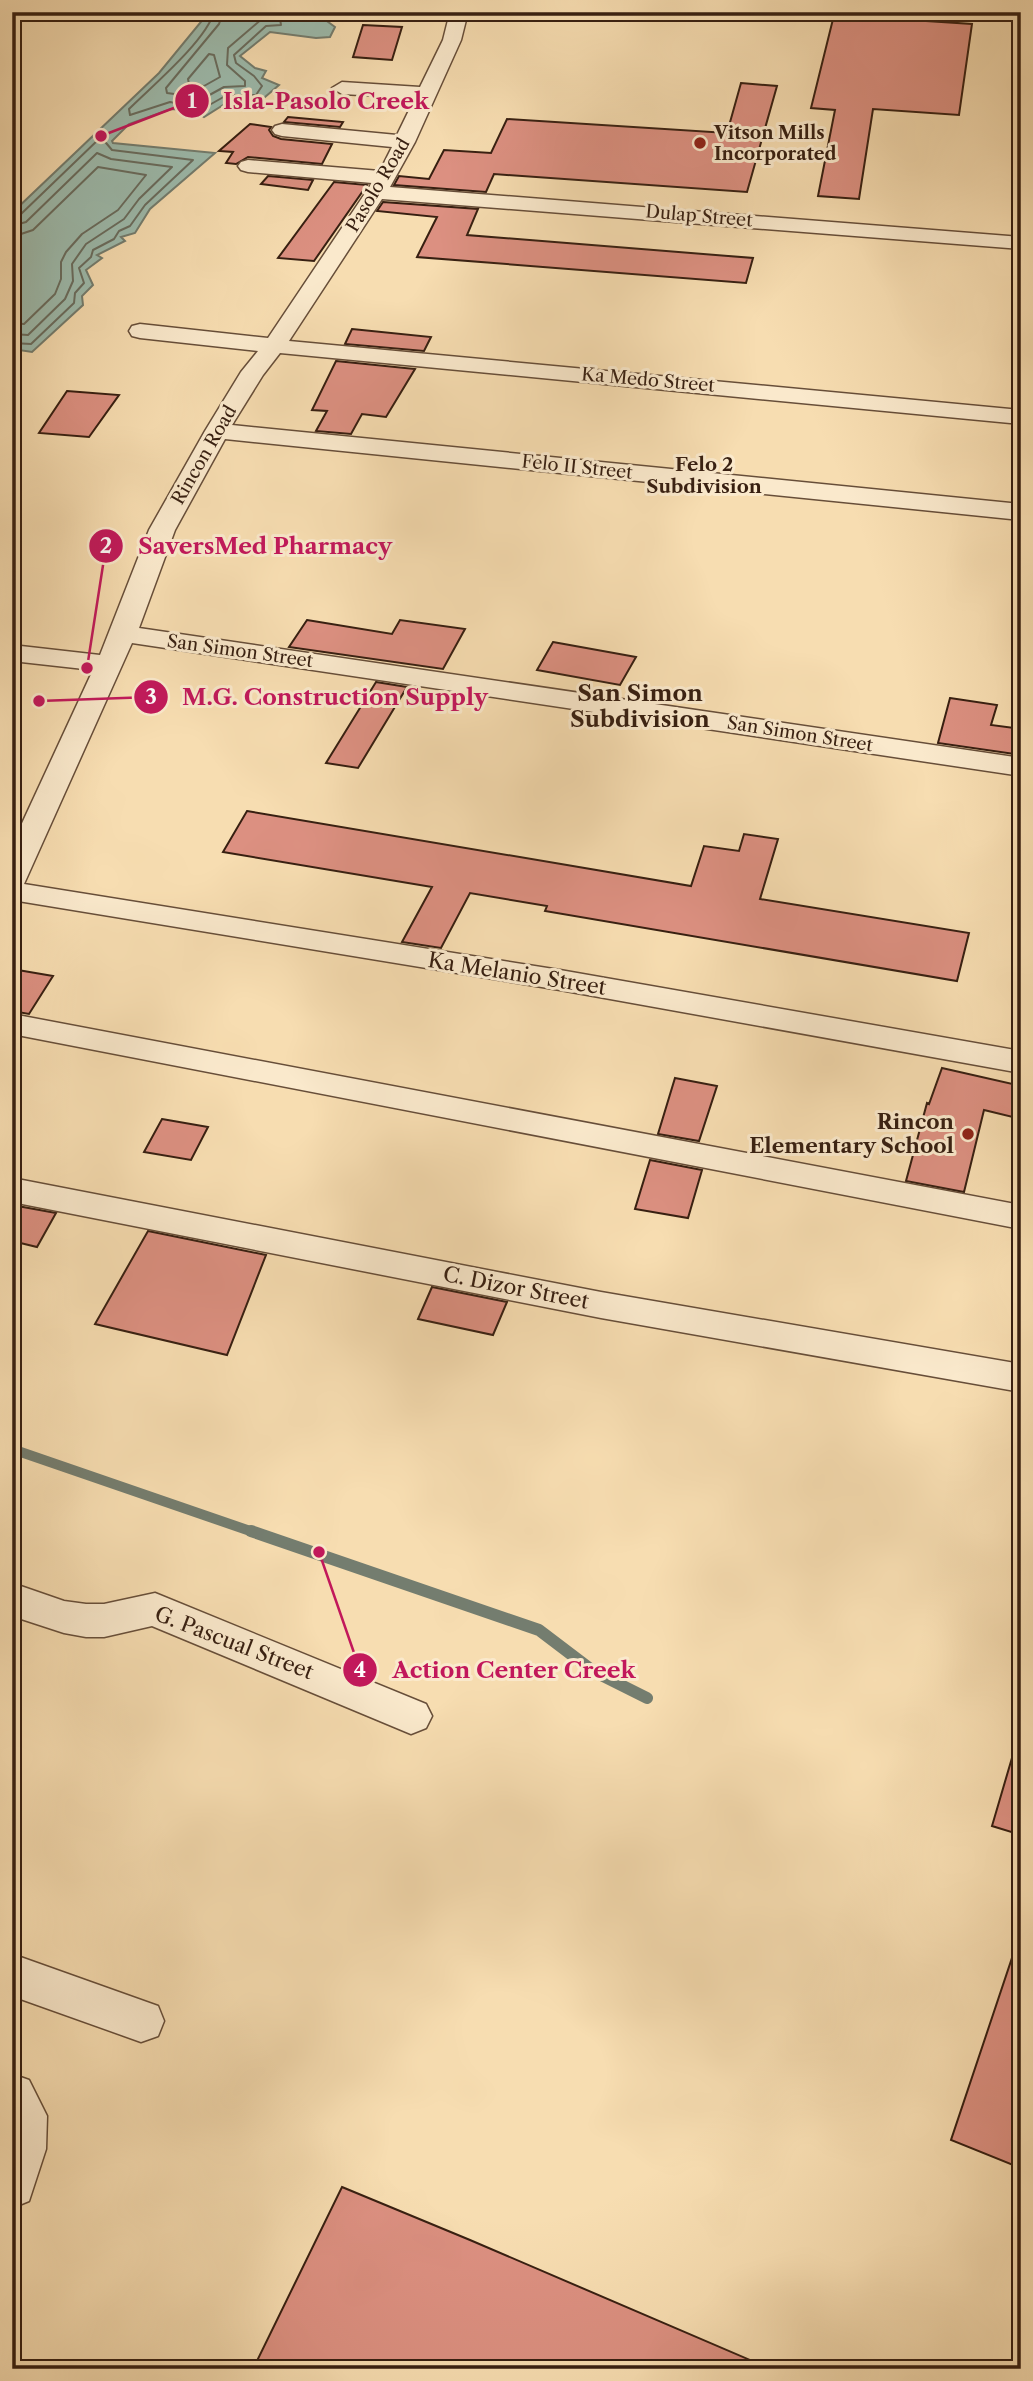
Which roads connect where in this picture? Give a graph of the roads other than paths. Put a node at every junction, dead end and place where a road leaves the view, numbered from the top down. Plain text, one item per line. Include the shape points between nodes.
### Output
1 (459, 12) edge
2 (342, 88) dead end
3 (427, 93) junction
4 (282, 130) dead end
5 (405, 142) junction
6 (248, 166) dead end
7 (381, 185) junction
8 (1021, 243) edge
9 (140, 331) dead end
10 (274, 346) junction
11 (1021, 417) edge
12 (217, 431) junction
13 (1021, 512) edge
14 (123, 634) junction
15 (12, 653) edge
16 (109, 664) junction
17 (1021, 768) edge
18 (12, 879) edge
19 (12, 891) edge
20 (12, 1024) edge
21 (1021, 1062) edge
22 (12, 1190) edge
23 (1021, 1217) edge
24 (1021, 1378) edge
25 (12, 1599) edge
26 (411, 1716) dead end
27 (12, 1975) edge
28 (141, 2021) dead end
29 (12, 2096) edge
30 (12, 2184) edge

1 - 3 street, Pasolo Road via 452,40
2 - 3 street
3 - 5 street, Pasolo Road
4 - 5 street
5 - 7 street, Pasolo Road
6 - 7 street, Dulap Street
7 - 8 street, Dulap Street
7 - 10 street, Pasolo Road
9 - 10 street, Ka Medo Street
10 - 11 street, Ka Medo Street
10 - 12 street, Rincon Road
12 - 13 street, Felo II Street
12 - 14 street, Rincon Road via 162,530
14 - 16 street, Rincon Road
14 - 17 street, San Simon Street
15 - 16 street
16 - 18 street, Rincon Road
19 - 21 street, Ka Melanio Street via 560,980
20 - 23 street
22 - 24 street, C. Dizor Street via 601,1305
25 - 26 street, G. Pascual Street via 80,1620 155,1609
27 - 28 street
29 - 30 street via 24,2111 25,2130

